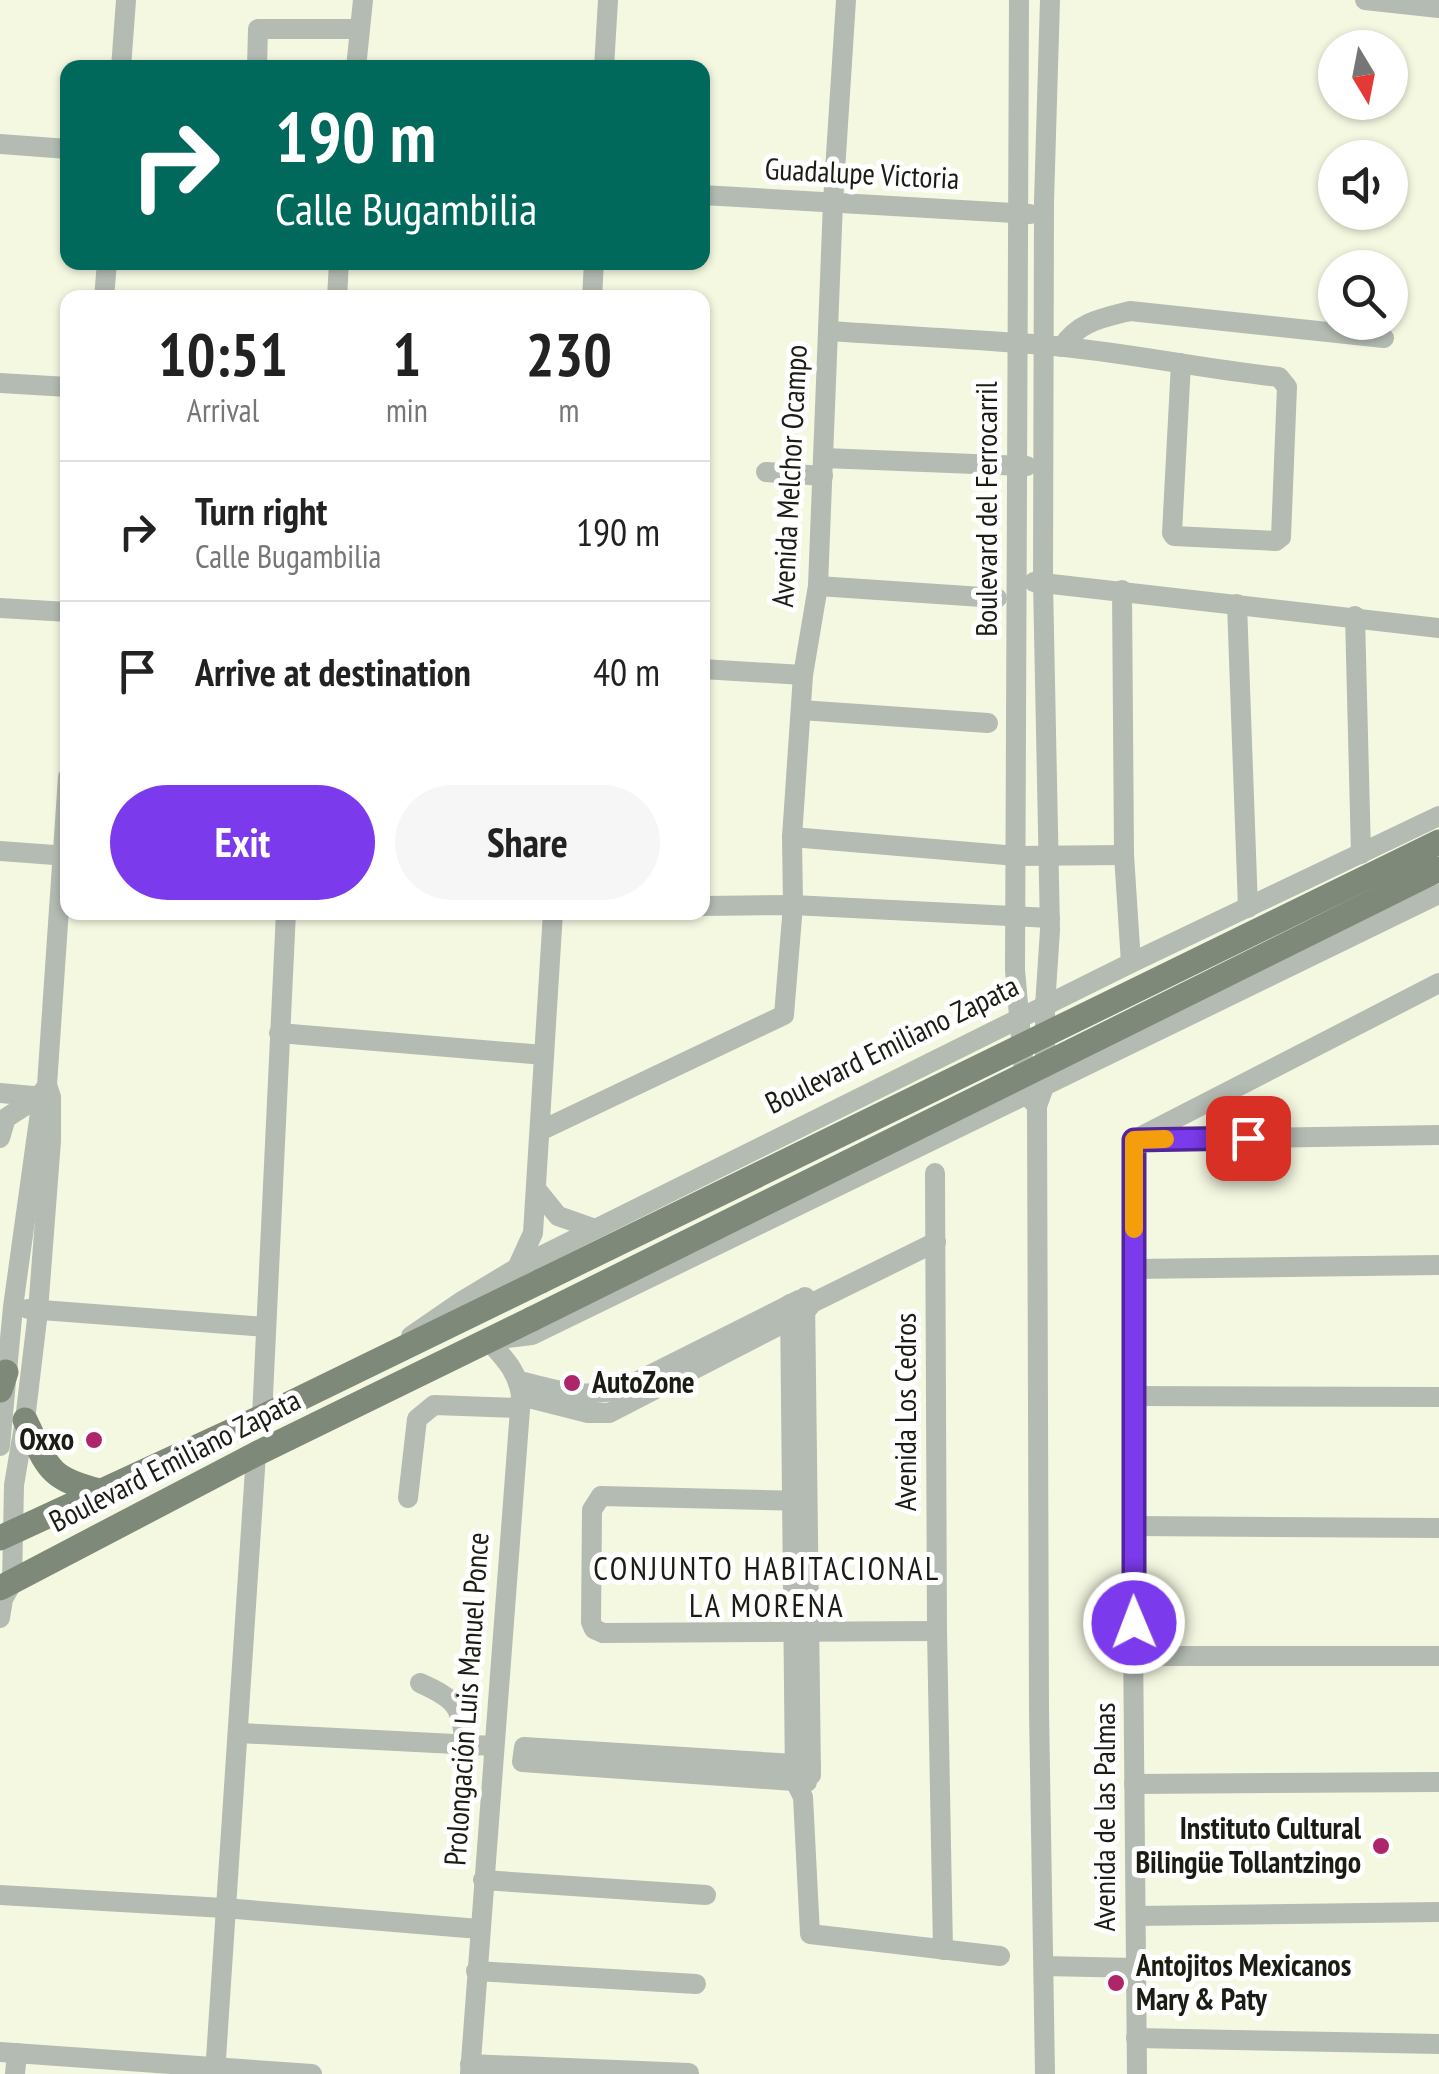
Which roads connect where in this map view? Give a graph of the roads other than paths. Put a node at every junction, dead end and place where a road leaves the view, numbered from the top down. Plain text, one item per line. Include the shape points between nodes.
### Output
1 (126, 0) edge
2 (364, 0) edge
3 (608, 0) edge
4 (846, 0) edge
5 (1019, 0) edge
6 (1050, 0) edge
7 (1365, 0) edge
8 (1439, 8) edge
9 (359, 29) junction
10 (122, 60) edge
11 (257, 60) edge
12 (357, 60) edge
13 (604, 60) edge
14 (0, 144) edge
15 (60, 148) edge
16 (710, 196) edge
17 (833, 202) junction
18 (1017, 214) junction
19 (1044, 214) junction
20 (829, 331) junction
21 (1318, 331) edge
22 (1018, 344) junction
23 (1053, 346) junction
24 (1181, 363) junction
25 (0, 382) edge
26 (60, 386) edge
27 (1017, 466) junction
28 (1043, 466) junction
29 (823, 467) junction
30 (766, 472) dead end
31 (1016, 582) junction
32 (1043, 582) junction
33 (818, 586) junction
34 (1122, 590) junction
35 (998, 598) dead end
36 (1237, 604) junction
37 (0, 608) edge
38 (60, 612) edge
39 (1355, 616) junction
40 (1439, 628) edge
41 (710, 669) edge
42 (803, 675) junction
43 (801, 710) junction
44 (988, 723) dead end
45 (1439, 816) edge
46 (792, 837) junction
47 (1439, 842) edge
48 (0, 850) edge
49 (1361, 854) junction
50 (1048, 855) junction
51 (1124, 855) junction
52 (60, 856) edge
53 (1017, 856) junction
54 (1439, 869) edge
55 (1439, 894) edge
56 (793, 905) junction
57 (710, 906) edge
58 (1248, 908) junction
59 (60, 909) edge
60 (1017, 916) junction
61 (1050, 918) junction
62 (286, 920) edge
63 (552, 920) edge
64 (1132, 963) junction
65 (1439, 983) edge
66 (1045, 1006) junction
67 (1020, 1018) junction
68 (279, 1032) junction
69 (544, 1055) junction
70 (0, 1093) edge
71 (46, 1093) junction
72 (1036, 1094) junction
73 (540, 1132) junction
74 (1439, 1135) edge
75 (0, 1138) edge
76 (1134, 1140) junction
77 (935, 1173) dead end
78 (537, 1190) junction
79 (594, 1229) junction
80 (936, 1242) junction
81 (1439, 1266) edge
82 (517, 1268) junction
83 (1134, 1269) junction
84 (13, 1307) junction
85 (801, 1307) junction
86 (38, 1310) junction
87 (266, 1327) junction
88 (488, 1340) junction
89 (387, 1356) junction
90 (420, 1374) junction
91 (3, 1381) edge
92 (519, 1395) junction
93 (1132, 1396) junction
94 (1439, 1397) edge
95 (434, 1405) junction
96 (262, 1417) junction
97 (26, 1420) junction
98 (0, 1446) edge
99 (256, 1454) junction
100 (100, 1491) junction
101 (408, 1498) dead end
102 (800, 1501) junction
103 (1132, 1526) junction
104 (1439, 1528) edge
105 (6, 1535) edge
106 (3, 1596) edge
107 (937, 1631) junction
108 (801, 1632) junction
109 (1134, 1656) junction
110 (1439, 1656) edge
111 (420, 1683) dead end
112 (238, 1733) junction
113 (465, 1744) junction
114 (494, 1746) junction
115 (803, 1778) junction
116 (1439, 1782) edge
117 (1134, 1784) junction
118 (483, 1880) junction
119 (0, 1895) edge
120 (706, 1895) dead end
121 (224, 1908) junction
122 (1439, 1912) edge
123 (1136, 1916) junction
124 (479, 1929) junction
125 (943, 1950) junction
126 (1000, 1956) dead end
127 (1044, 1966) junction
128 (1136, 1968) junction
129 (476, 1972) junction
130 (696, 1984) dead end
131 (1136, 2038) junction
132 (1439, 2044) edge
133 (11, 2060) edge
134 (470, 2069) edge
135 (215, 2071) edge
136 (689, 2073) edge
137 (312, 2074) edge
138 (1045, 2074) edge
139 (1137, 2074) edge

1 - 10 street
2 - 9 street
3 - 13 street
4 - 17 street, Avenida Melchor Ocampo
5 - 18 street, Boulevard del Ferrocarril
6 - 19 street, Boulevard del Ferrocarril
7 - 8 street
9 - 11 street via 258,29
9 - 12 street
14 - 15 street
16 - 17 street, Guadalupe Victoria
17 - 18 street, Guadalupe Victoria
17 - 20 street, Avenida Melchor Ocampo
18 - 19 street, Guadalupe Victoria
18 - 22 street, Boulevard del Ferrocarril
19 - 23 street, Boulevard del Ferrocarril
20 - 22 street
20 - 29 street, Avenida Melchor Ocampo
21 - 23 street via 1130,311 1094,320
22 - 23 street
22 - 27 street, Boulevard del Ferrocarril
23 - 24 street
23 - 28 street, Boulevard del Ferrocarril
24 - 24 street via 1279,377 1287,387 1276,541 1172,533
25 - 26 street
27 - 28 street
27 - 29 street
27 - 31 street, Boulevard del Ferrocarril
28 - 32 street, Boulevard del Ferrocarril
29 - 30 street
29 - 33 street, Avenida Melchor Ocampo
31 - 32 street
31 - 53 street, Boulevard del Ferrocarril
32 - 34 street
32 - 50 street, Boulevard del Ferrocarril
33 - 35 street
33 - 42 street, Avenida Melchor Ocampo
34 - 36 street
34 - 51 street
36 - 39 street
36 - 58 street
37 - 38 street
39 - 40 street
39 - 49 street
41 - 42 street
42 - 43 street, Avenida Melchor Ocampo
43 - 44 street
43 - 46 street, Avenida Melchor Ocampo
45 - 49 street, Boulevard Emiliano Zapata
46 - 53 street
46 - 56 street, Avenida Melchor Ocampo
47 - 89 main road, Boulevard Emiliano Zapata, bridge
48 - 52 street
49 - 58 street, Boulevard Emiliano Zapata
50 - 51 street
50 - 53 street
50 - 61 street, Boulevard del Ferrocarril
51 - 64 street
53 - 60 street, Boulevard del Ferrocarril
54 - 88 main road, Boulevard Emiliano Zapata, bridge
55 - 72 street, Boulevard Emiliano Zapata
56 - 57 street
56 - 60 street
56 - 73 street, Avenida Melchor Ocampo via 784,1015
58 - 64 street, Boulevard Emiliano Zapata
59 - 71 street
60 - 61 street
60 - 67 street, Boulevard del Ferrocarril
61 - 66 street, Boulevard del Ferrocarril
62 - 68 street
63 - 69 street
64 - 66 street, Boulevard Emiliano Zapata
65 - 76 street
66 - 67 street, Boulevard Emiliano Zapata
66 - 72 street, Boulevard del Ferrocarril
67 - 72 street, Boulevard del Ferrocarril
67 - 79 street, Boulevard Emiliano Zapata
68 - 69 street
68 - 87 street
69 - 73 street
70 - 71 street
71 - 75 street via 6,1118
71 - 84 street
71 - 86 street
72 - 88 street, Boulevard Emiliano Zapata via 532,1335
72 - 127 street
73 - 78 street
74 - 76 street
76 - 83 street, Avenida de las Palmas
77 - 80 street, Avenida Los Cedros
78 - 79 street via 558,1216
78 - 82 street via 533,1234
79 - 82 street, Boulevard Emiliano Zapata
80 - 85 street
80 - 107 street, Avenida Los Cedros
81 - 83 street
82 - 89 street, Boulevard Emiliano Zapata
83 - 93 street, Avenida de las Palmas
84 - 86 street
84 - 91 street
85 - 92 street via 609,1413
85 - 102 street
86 - 87 street
86 - 97 street
87 - 96 street
88 - 90 main road, Boulevard Emiliano Zapata
88 - 92 street via 511,1366
89 - 96 main road, Boulevard Emiliano Zapata
90 - 95 street
90 - 99 main road, Boulevard Emiliano Zapata
91 - 98 street
92 - 95 street
92 - 114 street, Prolongación Luis Manuel Ponce
93 - 94 street
93 - 103 street, Avenida de las Palmas
95 - 101 street via 417,1419
96 - 100 main road, Boulevard Emiliano Zapata
97 - 100 main road via 48,1466 68,1483
97 - 105 street
99 - 106 main road, Boulevard Emiliano Zapata
99 - 112 street
100 - 105 main road, Boulevard Emiliano Zapata
102 - 108 street
102 - 108 street via 601,1496 592,1510 591,1622 603,1632
103 - 104 street
103 - 109 street, Avenida de las Palmas
105 - 106 street
107 - 108 street
107 - 125 street, Avenida Los Cedros
108 - 115 street
109 - 110 street
109 - 117 street, Avenida de las Palmas
111 - 113 street via 448,1695 462,1717
112 - 113 street
112 - 121 street
113 - 114 street
114 - 118 street, Prolongación Luis Manuel Ponce
115 - 115 street via 524,1747 522,1762
115 - 125 street via 810,1934
116 - 117 street
117 - 123 street, Avenida de las Palmas
118 - 120 street
118 - 124 street, Prolongación Luis Manuel Ponce
119 - 121 street
121 - 124 street
121 - 135 street
122 - 123 street
123 - 128 street, Avenida de las Palmas
124 - 129 street, Prolongación Luis Manuel Ponce
125 - 126 street
127 - 128 street
127 - 138 street
128 - 131 street, Avenida de las Palmas
129 - 130 street
129 - 134 street, Prolongación Luis Manuel Ponce
131 - 132 street
131 - 139 street, Avenida de las Palmas
133 - 135 street
134 - 136 street
135 - 137 street

